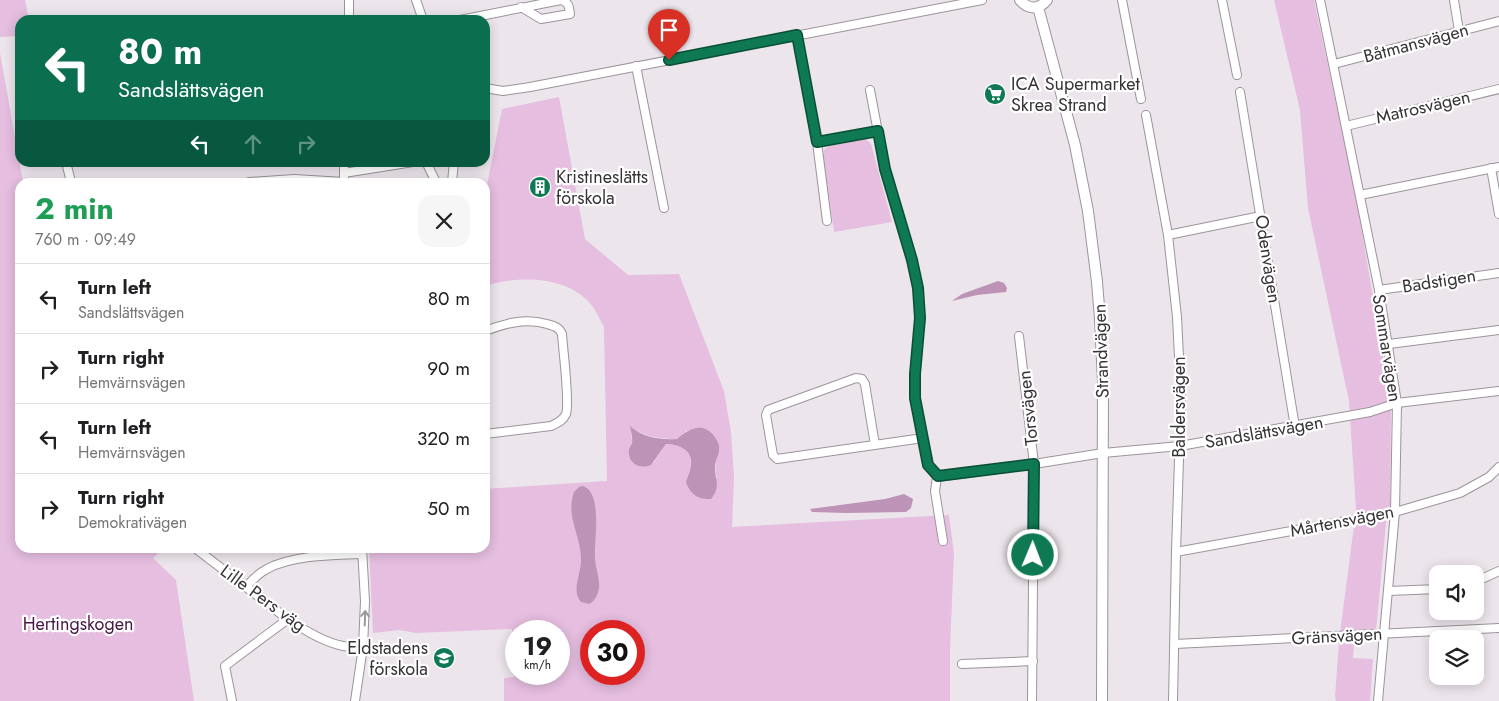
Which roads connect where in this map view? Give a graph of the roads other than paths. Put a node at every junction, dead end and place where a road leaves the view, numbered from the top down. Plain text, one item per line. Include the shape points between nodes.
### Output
1 (349, 0) edge
2 (416, 0) edge
3 (982, 0) edge
4 (1020, 0) edge
5 (1047, 0) edge
6 (1122, 0) edge
7 (1222, 0) edge
8 (1320, 0) edge
9 (1454, 0) edge
10 (959, 2) edge
11 (520, 7) junction
12 (1038, 8) junction
13 (349, 15) edge
14 (421, 15) edge
15 (483, 15) edge
16 (1499, 21) edge
17 (1459, 31) junction
18 (797, 35) junction
19 (1334, 64) junction
20 (636, 66) junction
21 (1237, 75) dead end
22 (490, 89) edge
23 (1499, 89) edge
24 (870, 90) dead end
25 (1240, 92) dead end
26 (1141, 99) dead end
27 (1146, 115) dead end
28 (1346, 126) junction
29 (878, 131) junction
30 (817, 142) junction
31 (393, 167) edge
32 (1495, 167) edge
33 (348, 178) edge
34 (1360, 195) junction
35 (664, 208) dead end
36 (1499, 214) edge
37 (1261, 216) junction
38 (827, 221) dead end
39 (1168, 235) junction
40 (1499, 272) edge
41 (1379, 290) junction
42 (490, 328) edge
43 (1499, 330) edge
44 (1019, 336) dead end
45 (1389, 344) junction
46 (1499, 391) edge
47 (1397, 404) junction
48 (1295, 427) junction
49 (490, 433) edge
50 (923, 438) junction
51 (875, 445) junction
52 (1180, 446) junction
53 (1103, 453) junction
54 (1034, 464) junction
55 (1499, 467) edge
56 (938, 476) junction
57 (1396, 512) junction
58 (943, 541) dead end
59 (1176, 552) junction
60 (202, 553) edge
61 (346, 553) edge
62 (362, 553) edge
63 (1499, 571) edge
64 (1484, 578) edge
65 (246, 587) junction
66 (1429, 589) edge
67 (1389, 591) junction
68 (288, 619) junction
69 (1499, 628) edge
70 (1384, 634) junction
71 (1174, 644) junction
72 (364, 647) junction
73 (1033, 661) junction
74 (962, 664) dead end
75 (232, 701) edge
76 (355, 701) edge
77 (1032, 701) edge
78 (1102, 701) edge
79 (1173, 701) edge
80 (1378, 701) edge

1 - 13 street
2 - 14 street
3 - 10 street
4 - 12 street via 1029,7
5 - 12 street
6 - 26 street
7 - 21 street
8 - 19 street, Sommarvägen
9 - 17 street
10 - 18 street
11 - 11 street via 541,20 570,14 569,4 560,0
11 - 15 street
12 - 53 street, Strandvägen via 1067,112 1088,211 1100,319
16 - 17 street, Båtmansvägen
17 - 19 street, Båtmansvägen
18 - 20 street
18 - 30 street
19 - 28 street, Sommarvägen
20 - 22 street via 503,91
20 - 35 street
23 - 28 street, Matrosvägen
24 - 29 street
25 - 37 street, Odenvägen
27 - 39 street, Baldersvägen
28 - 34 street, Sommarvägen
29 - 30 street
29 - 50 street via 885,169 918,288 920,318 915,386
30 - 38 street
31 - 33 street
32 - 34 street
32 - 36 street
34 - 41 street, Sommarvägen
37 - 39 street
37 - 48 street, Odenvägen
39 - 52 street, Baldersvägen via 1181,397
40 - 41 street, Badstigen
41 - 45 street, Sommarvägen
42 - 49 street via 528,321 560,330 567,404 565,417 551,426
43 - 45 street
44 - 54 street, Torsvägen
45 - 47 street, Sommarvägen
46 - 47 street, Sandslättsvägen
47 - 48 street, Sandslättsvägen
47 - 57 street, Sommarvägen
48 - 52 street, Sandslättsvägen
50 - 51 street
50 - 56 street via 928,465
51 - 51 street via 777,459 773,455 766,415 768,410 856,378 862,379
52 - 53 street, Sandslättsvägen
52 - 59 street, Baldersvägen
53 - 54 street, Sandslättsvägen
53 - 78 street, Strandvägen
54 - 56 street, Sandslättsvägen
54 - 73 street, Torsvägen
55 - 57 street, Mårtensvägen via 1489,477 1460,493
56 - 58 street via 935,491
57 - 59 street, Mårtensvägen
57 - 67 street, Sommarvägen
59 - 71 street, Baldersvägen
60 - 65 street, Lille Pers väg
61 - 65 street via 276,565 259,574
72 -> 62 street
63 - 64 street
65 - 68 street, Lille Pers väg
66 - 67 street
67 - 70 street, Sommarvägen
68 - 72 street, Lille Pers väg via 325,640 342,646
68 - 75 street via 225,666
69 - 70 street, Gränsvägen
70 - 71 street, Gränsvägen
70 - 80 street, Sommarvägen
71 - 79 street, Baldersvägen
72 - 76 street
73 - 74 street
73 - 77 street, Torsvägen

